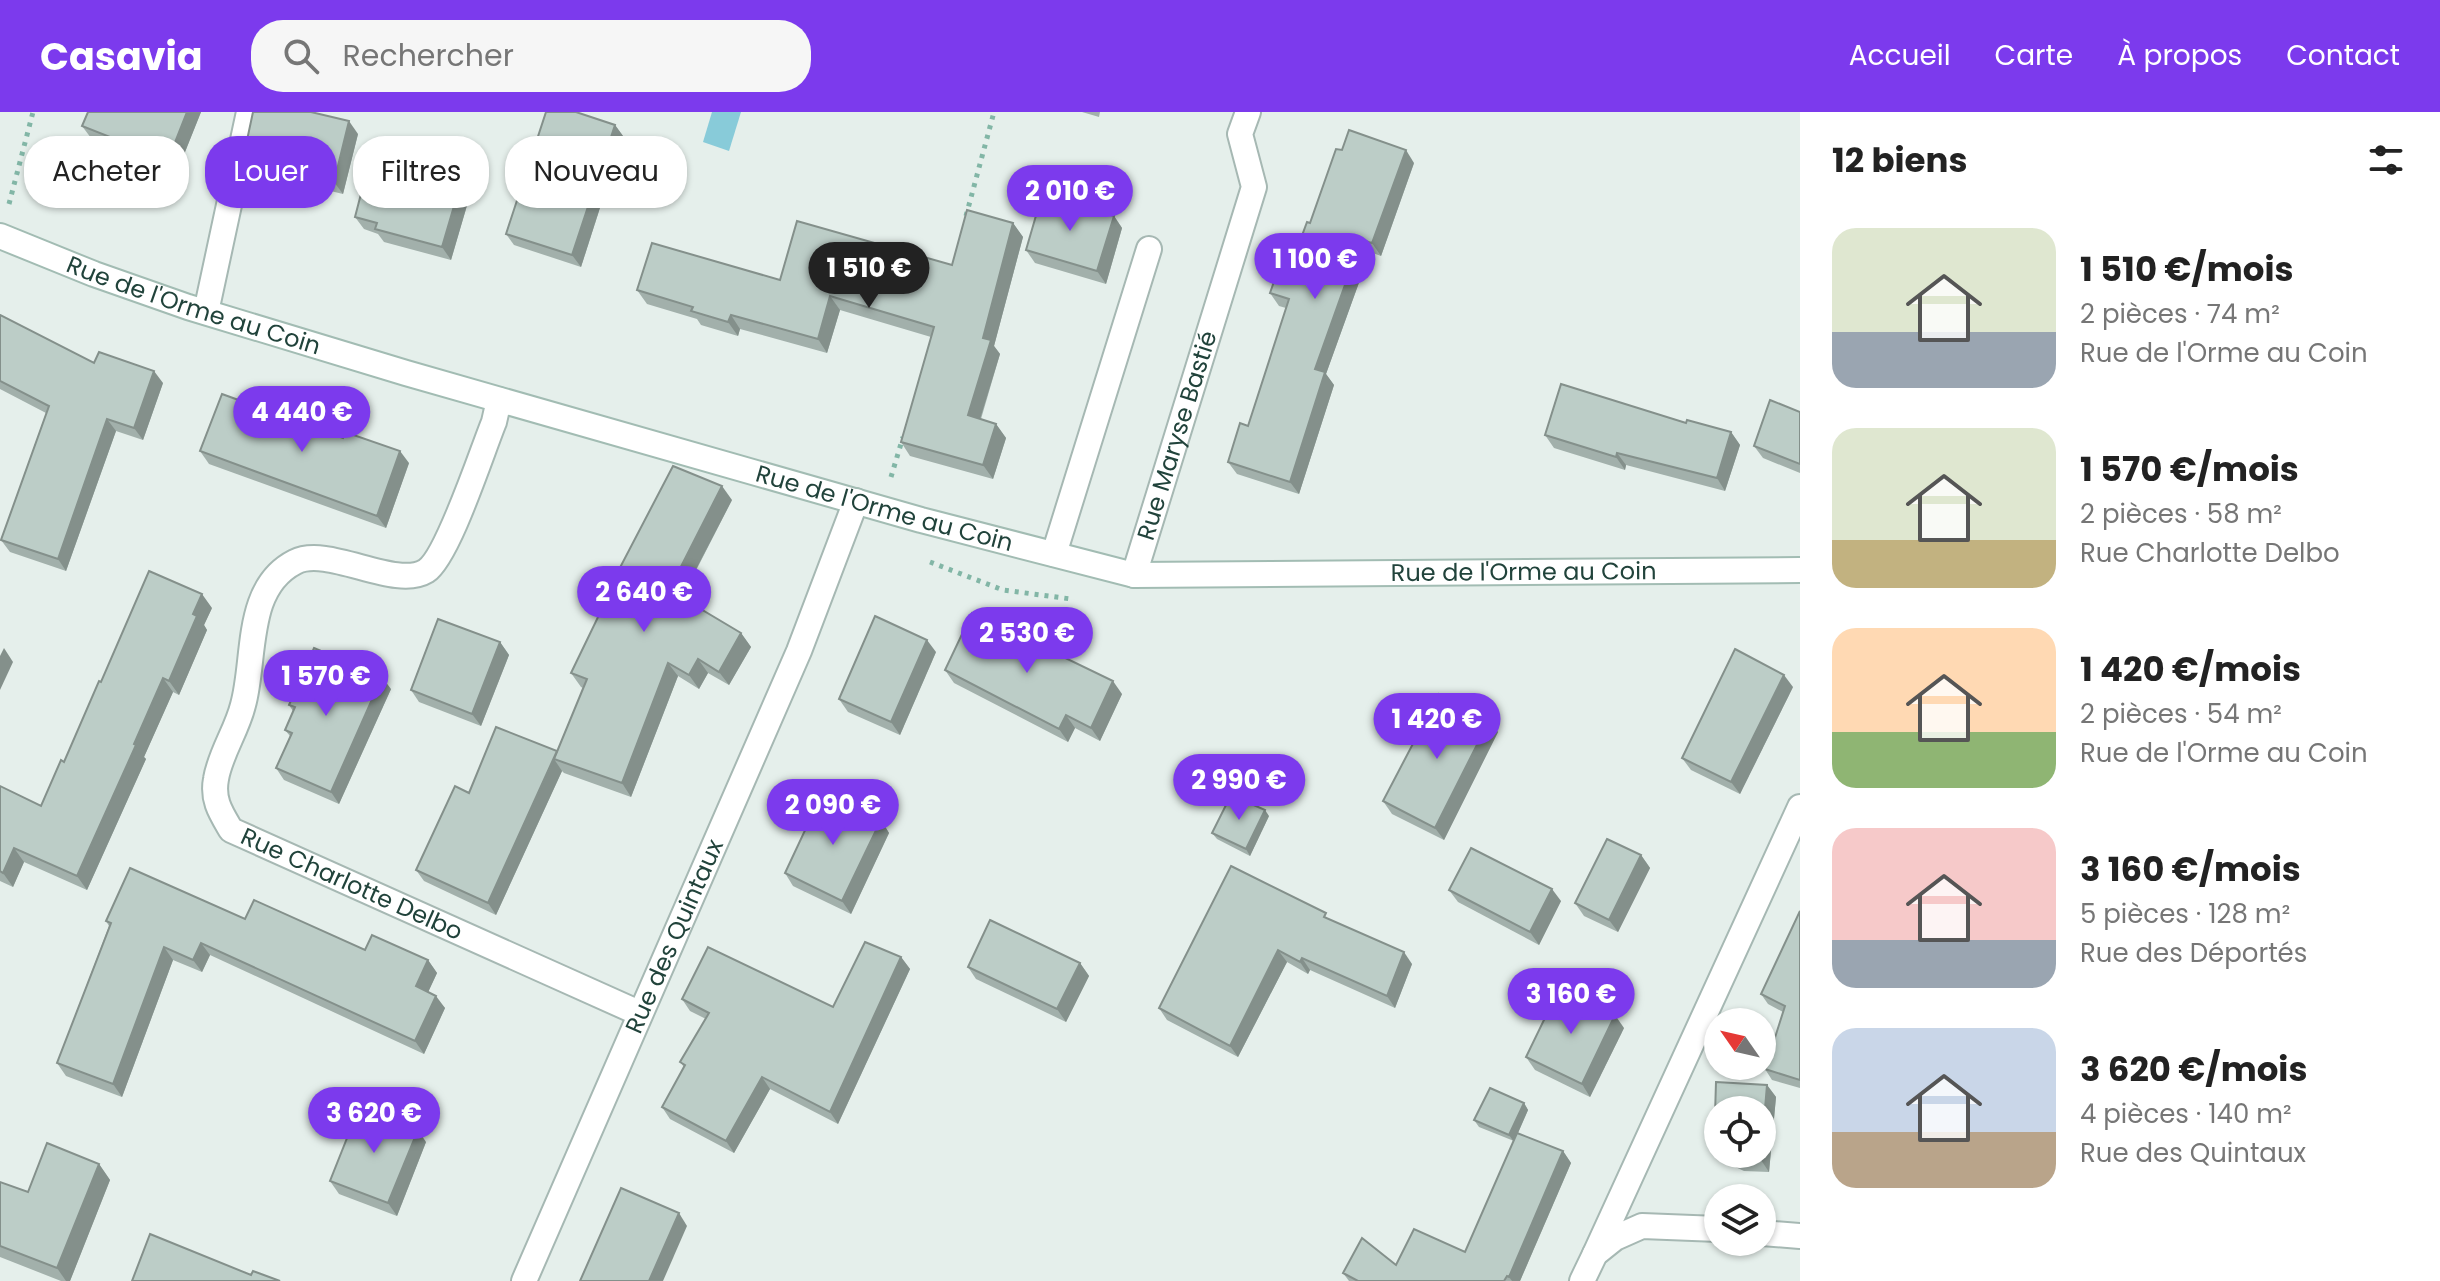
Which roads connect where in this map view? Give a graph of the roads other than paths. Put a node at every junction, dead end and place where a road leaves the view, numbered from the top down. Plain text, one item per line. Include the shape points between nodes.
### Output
1 (249, 112) edge
2 (1248, 112) edge
3 (0, 236) edge
4 (1149, 249) dead end
5 (206, 312) junction
6 (499, 400) junction
7 (856, 501) junction
8 (1054, 554) junction
9 (1800, 570) edge
10 (1134, 575) junction
11 (1800, 807) edge
12 (639, 1013) junction
13 (1704, 1228) edge
14 (1776, 1234) edge
15 (1800, 1236) edge
16 (1595, 1254) junction
17 (524, 1281) edge
18 (1582, 1281) edge

1 - 5 street
2 - 10 street, Rue Maryse Bastié via 1240,134 1254,187
3 - 5 street, Rue de l'Orme au Coin
4 - 8 street
5 - 6 street, Rue de l'Orme au Coin
6 - 7 street, Rue de l'Orme au Coin
6 - 12 street, Rue Charlotte Delbo via 442,550 426,571 407,575 319,557 295,561 274,578 258,609 244,705 216,779 216,806 231,830
7 - 8 street, Rue de l'Orme au Coin
7 - 12 street, Rue des Quintaux via 799,651
8 - 10 street, Rue de l'Orme au Coin
9 - 10 street, Rue de l'Orme au Coin
11 - 16 street
12 - 17 street, Rue des Quintaux
13 - 16 street via 1642,1226
14 - 15 street
16 - 18 street

